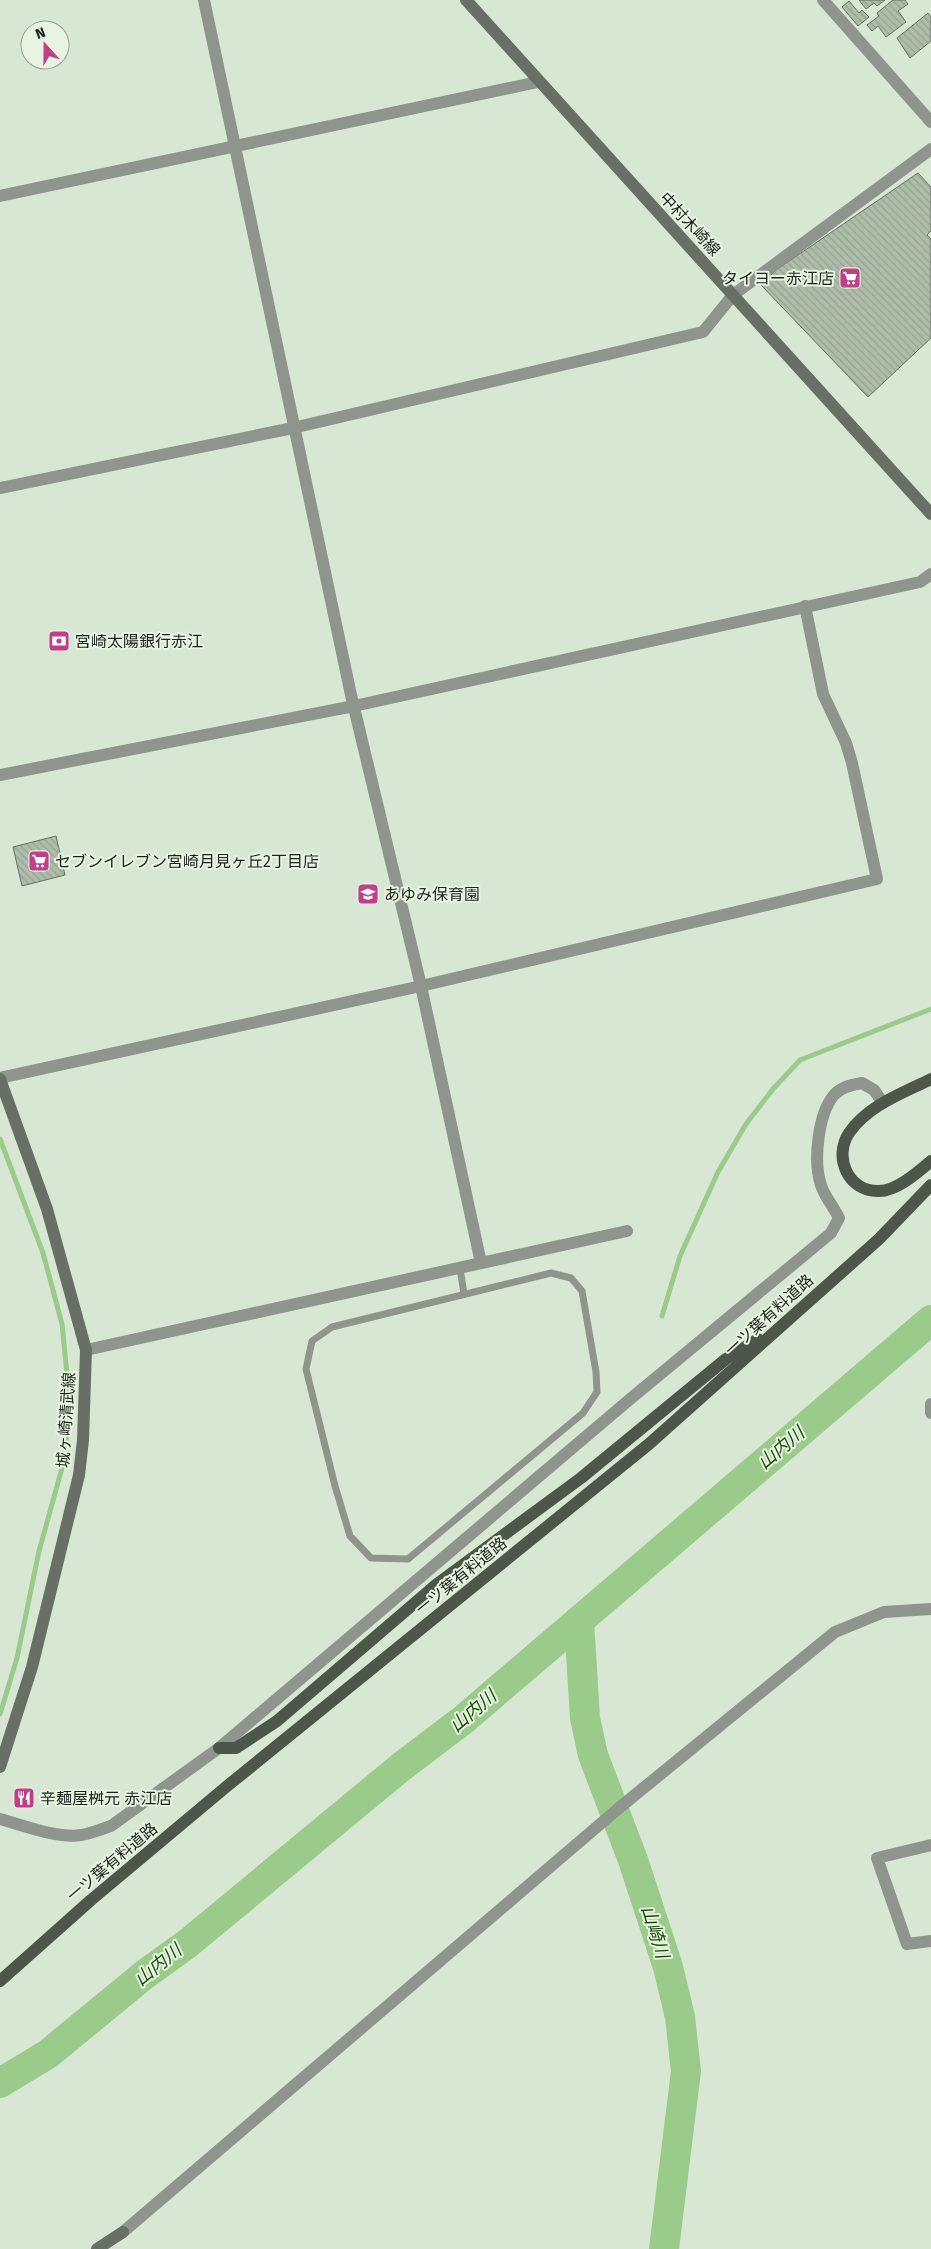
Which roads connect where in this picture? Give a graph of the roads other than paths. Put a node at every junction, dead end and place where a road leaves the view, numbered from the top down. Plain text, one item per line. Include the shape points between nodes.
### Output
1 (204, 0) edge
2 (466, 0) edge
3 (823, 0) edge
4 (538, 82) junction
5 (931, 122) edge
6 (233, 146) junction
7 (931, 148) edge
8 (0, 196) edge
9 (734, 295) junction
10 (293, 428) junction
11 (0, 488) edge
12 (931, 514) edge
13 (931, 574) edge
14 (805, 606) junction
15 (354, 706) junction
16 (0, 775) edge
17 (421, 986) junction
18 (0, 1078) edge
19 (931, 1078) edge
20 (882, 1103) junction
21 (931, 1161) edge
22 (931, 1185) edge
23 (627, 1231) dead end
24 (481, 1263) junction
25 (460, 1268) junction
26 (464, 1294) junction
27 (788, 1320) junction
28 (86, 1350) junction
29 (931, 1404) edge
30 (931, 1413) edge
31 (931, 1609) edge
32 (219, 1748) junction
33 (0, 1767) edge
34 (0, 1819) edge
35 (931, 1845) edge
36 (931, 1941) edge
37 (0, 1981) edge
38 (123, 2232) joint
39 (97, 2249) edge

1 - 6 street
2 - 4 main road, 中村木崎線
3 - 5 street
4 - 6 street
4 - 9 main road, 中村木崎線
6 - 8 street
6 - 10 street
7 - 9 street
9 - 10 street via 703,332
9 - 12 main road, 中村木崎線
10 - 11 street
10 - 15 street
13 - 14 street via 920,582
14 - 15 street
14 - 17 street via 823,694 852,763 877,879
15 - 16 street
15 - 17 street
17 - 18 street
17 - 24 street
18 - 28 main road, 城ヶ崎清武線 via 47,1208
19 - 20 main road
20 - 21 main road via 856,1126 842,1147 842,1160 852,1180 863,1188 879,1191 893,1187
20 - 32 street via 874,1090 862,1083 845,1087 834,1096 821,1122 818,1167 821,1186 839,1218 831,1233
22 - 27 main road, 一ツ葉有料道路
23 - 24 street
24 - 25 street
25 - 26 lane
25 - 28 street
26 - 26 lane via 332,1327 312,1341 306,1369 335,1486 350,1536 370,1558 408,1559 583,1413 597,1392 582,1291 571,1278 551,1273
27 - 32 main road via 726,1359 582,1478 437,1584 277,1720 236,1748
27 - 37 main road, 一ツ葉有料道路 via 649,1444 226,1787
28 - 33 main road, 城ヶ崎清武線 via 79,1475 32,1667
29 - 30 street
31 - 38 street via 884,1612 836,1632 619,1808
32 - 34 street via 111,1826 97,1831 80,1836 62,1835
35 - 36 street via 878,1858 907,1944
38 - 39 main road

